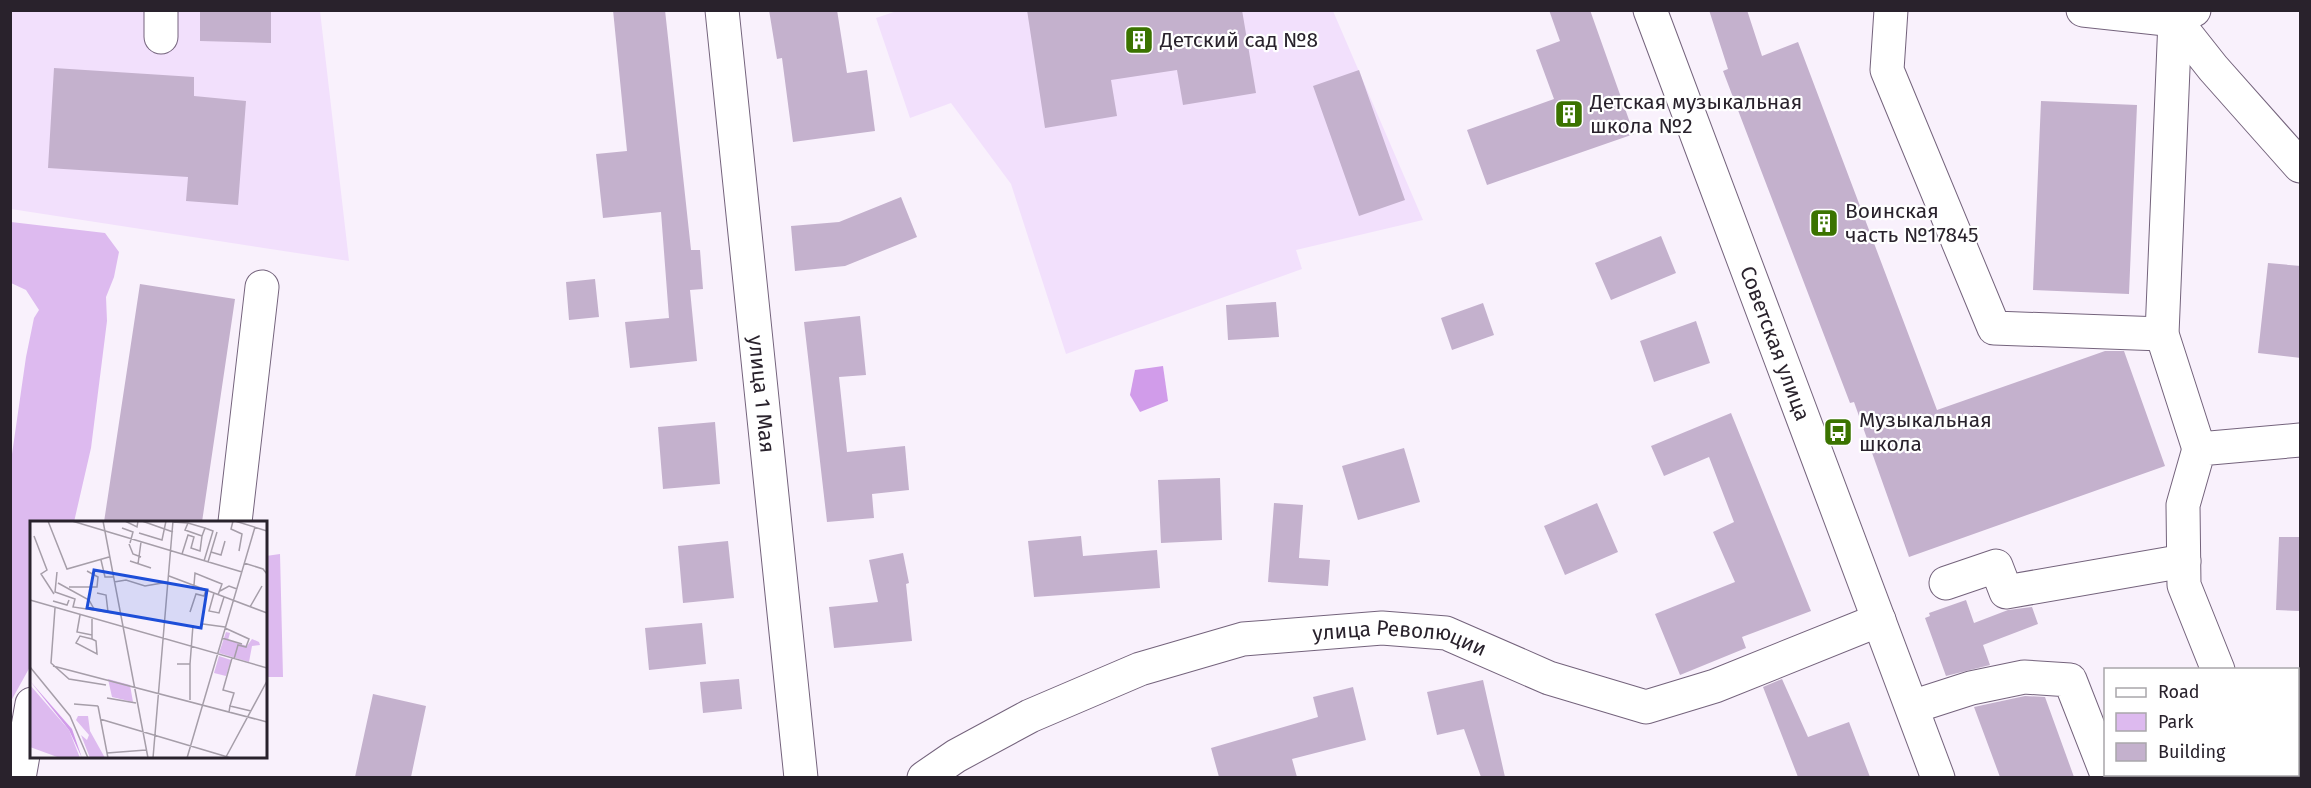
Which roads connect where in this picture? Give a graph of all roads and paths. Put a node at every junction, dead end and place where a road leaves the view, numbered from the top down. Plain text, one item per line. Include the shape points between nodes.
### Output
1 (722, 10) edge
2 (1650, 10) edge
3 (1891, 10) edge
4 (2083, 10) edge
5 (2185, 15) edge
6 (2301, 166) edge
7 (262, 287) dead end
8 (2162, 334) junction
9 (2301, 440) edge
10 (2199, 449) junction
11 (235, 521) edge
12 (2184, 561) junction
13 (1946, 583) dead end
14 (1879, 620) junction
15 (2218, 668) edge
16 (1912, 707) junction
17 (30, 715) edge
18 (2104, 767) edge
19 (19, 777) edge
20 (801, 777) edge
21 (924, 777) edge
22 (1938, 777) edge

1 - 20 street, улица 1 Мая
2 - 14 street, Советская улица
3 - 8 street via 1887,70 1994,328
4 - 5 street
5 - 6 street via 2213,68
5 - 8 street
7 - 11 street
8 - 10 street
9 - 10 street
10 - 12 street via 2182,505
12 - 13 street via 2006,592 1996,566
12 - 15 street via 2184,585
14 - 16 street, Советская улица
14 - 21 street, улица Революции via 1715,686 1646,707 1550,678 1446,633 1382,628 1244,639 1140,669 1030,716
16 - 18 street via 1971,688 2024,677 2070,680
16 - 22 street, Советская улица
17 - 19 street

